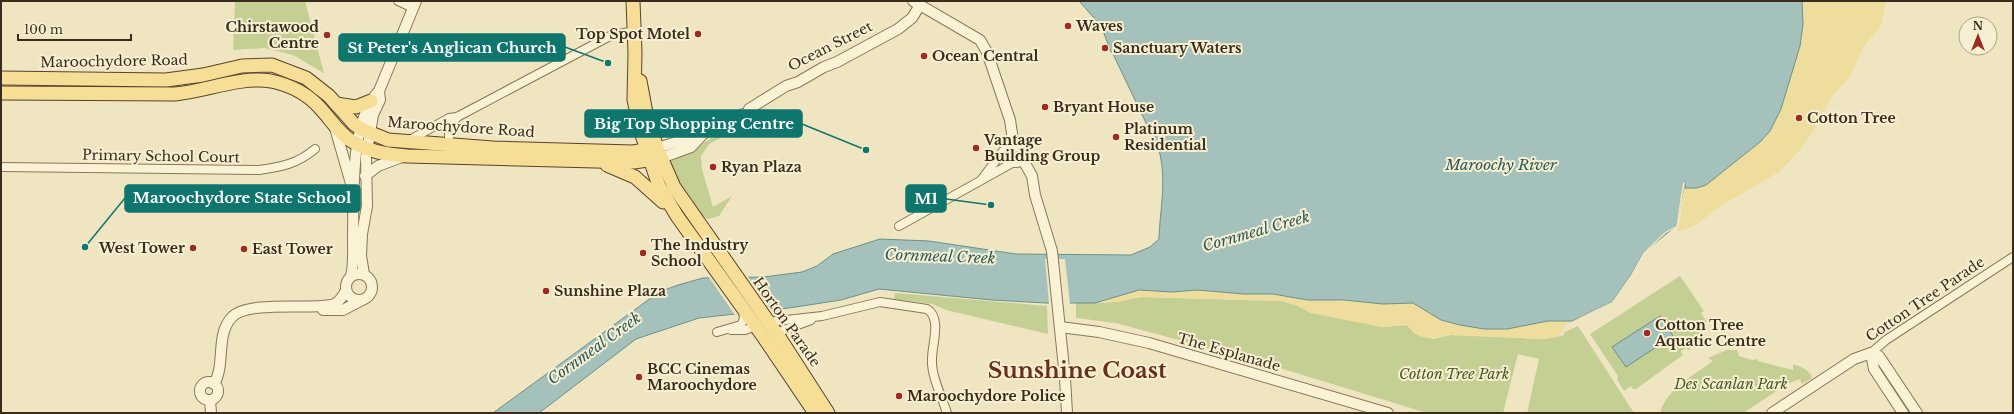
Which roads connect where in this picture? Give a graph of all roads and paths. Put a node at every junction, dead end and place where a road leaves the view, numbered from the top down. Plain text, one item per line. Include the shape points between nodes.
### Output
1 (398, 1) edge
2 (633, 1) edge
3 (916, 3) edge
4 (415, 4) edge
5 (634, 31) junction
6 (1, 78) edge
7 (379, 91) junction
8 (1, 93) edge
9 (371, 102) junction
10 (336, 104) junction
11 (457, 117) junction
12 (334, 126) junction
13 (365, 131) junction
14 (408, 142) junction
15 (449, 144) junction
16 (362, 147) junction
17 (1012, 147) junction
18 (315, 149) dead end
19 (653, 154) junction
20 (404, 156) junction
21 (1018, 160) junction
22 (588, 161) junction
23 (1, 168) edge
24 (365, 176) junction
25 (981, 179) junction
26 (354, 195) junction
27 (677, 216) junction
28 (899, 226) dead end
29 (707, 234) junction
30 (702, 252) junction
31 (2013, 257) edge
32 (364, 274) junction
33 (351, 276) junction
34 (346, 291) junction
35 (362, 300) junction
36 (305, 308) junction
37 (744, 312) junction
38 (821, 316) junction
39 (764, 321) junction
40 (1060, 327) junction
41 (726, 329) junction
42 (717, 332) dead end
43 (1871, 353) junction
44 (211, 413) edge
45 (815, 413) edge
46 (828, 413) edge
47 (947, 413) edge
48 (1067, 413) edge
49 (1386, 413) edge
50 (1772, 413) edge
51 (1903, 413) edge
52 (1917, 413) edge

1 - 4 street
2 - 5 main road
3 - 17 street via 980,40 987,52 1010,120
3 - 19 street, Ocean Street via 912,18 898,29 786,86 703,134
4 - 7 street
5 - 11 street via 610,36
5 - 19 main road via 635,53
6 - 10 main road, Maroochydore Road via 166,80 242,66 267,65 283,68 306,78
7 - 9 street
7 - 13 street via 380,100
8 - 12 main road, Maroochydore Road via 175,94 265,80 303,93
9 - 10 main road via 356,107
9 - 13 street
10 - 13 main road, Maroochydore Road via 348,118
11 - 14 street via 449,118
11 - 15 street via 449,129
12 - 16 main road, Maroochydore Road
12 - 26 street
13 - 14 main road, Maroochydore Road via 388,140
13 - 16 street
14 - 15 main road, Maroochydore Road
15 - 19 main road, Maroochydore Road
16 - 20 main road, Maroochydore Road
16 - 24 street
16 - 26 street
17 - 21 street via 1024,151
17 - 25 street via 1003,151
18 - 23 street, Primary School Court via 299,161 259,170
19 - 22 main road, Maroochydore Road
19 - 27 main road, Horton Parade via 659,186
19 - 29 main road, Horton Parade
20 - 22 main road, Maroochydore Road
20 - 24 street via 378,166
21 - 25 street
21 - 40 street via 1032,176 1035,195 1049,237
22 - 27 main road via 608,165 635,177
24 - 32 street via 366,209 361,249
25 - 28 street
26 - 33 street
27 - 30 main road, Horton Parade
29 - 30 main road
29 - 39 main road, Horton Parade
30 - 37 main road, Horton Parade
31 - 43 street, Cotton Tree Parade via 1886,340
32 - 33 street
32 - 35 street via 371,281 372,288 369,296
33 - 34 street via 346,282
34 - 35 street via 352,298
34 - 36 street via 335,304
35 - 36 street via 338,311
36 - 44 street via 252,309 235,314 224,330 218,374 214,384 206,383 201,390 203,397 210,400
37 - 39 main road, Horton Parade
37 - 41 street via 740,325
38 - 39 street
38 - 39 street
38 - 47 street via 880,302 924,308 931,312 935,322 932,368
39 - 41 street via 744,331
39 - 45 main road, Horton Parade
39 - 46 main road, Horton Parade
40 - 48 street
40 - 49 street, The Esplanade via 1150,343
41 - 42 street
43 - 50 street, Cotton Tree Parade via 1854,359
43 - 51 street via 1874,369
43 - 52 street via 1879,356

